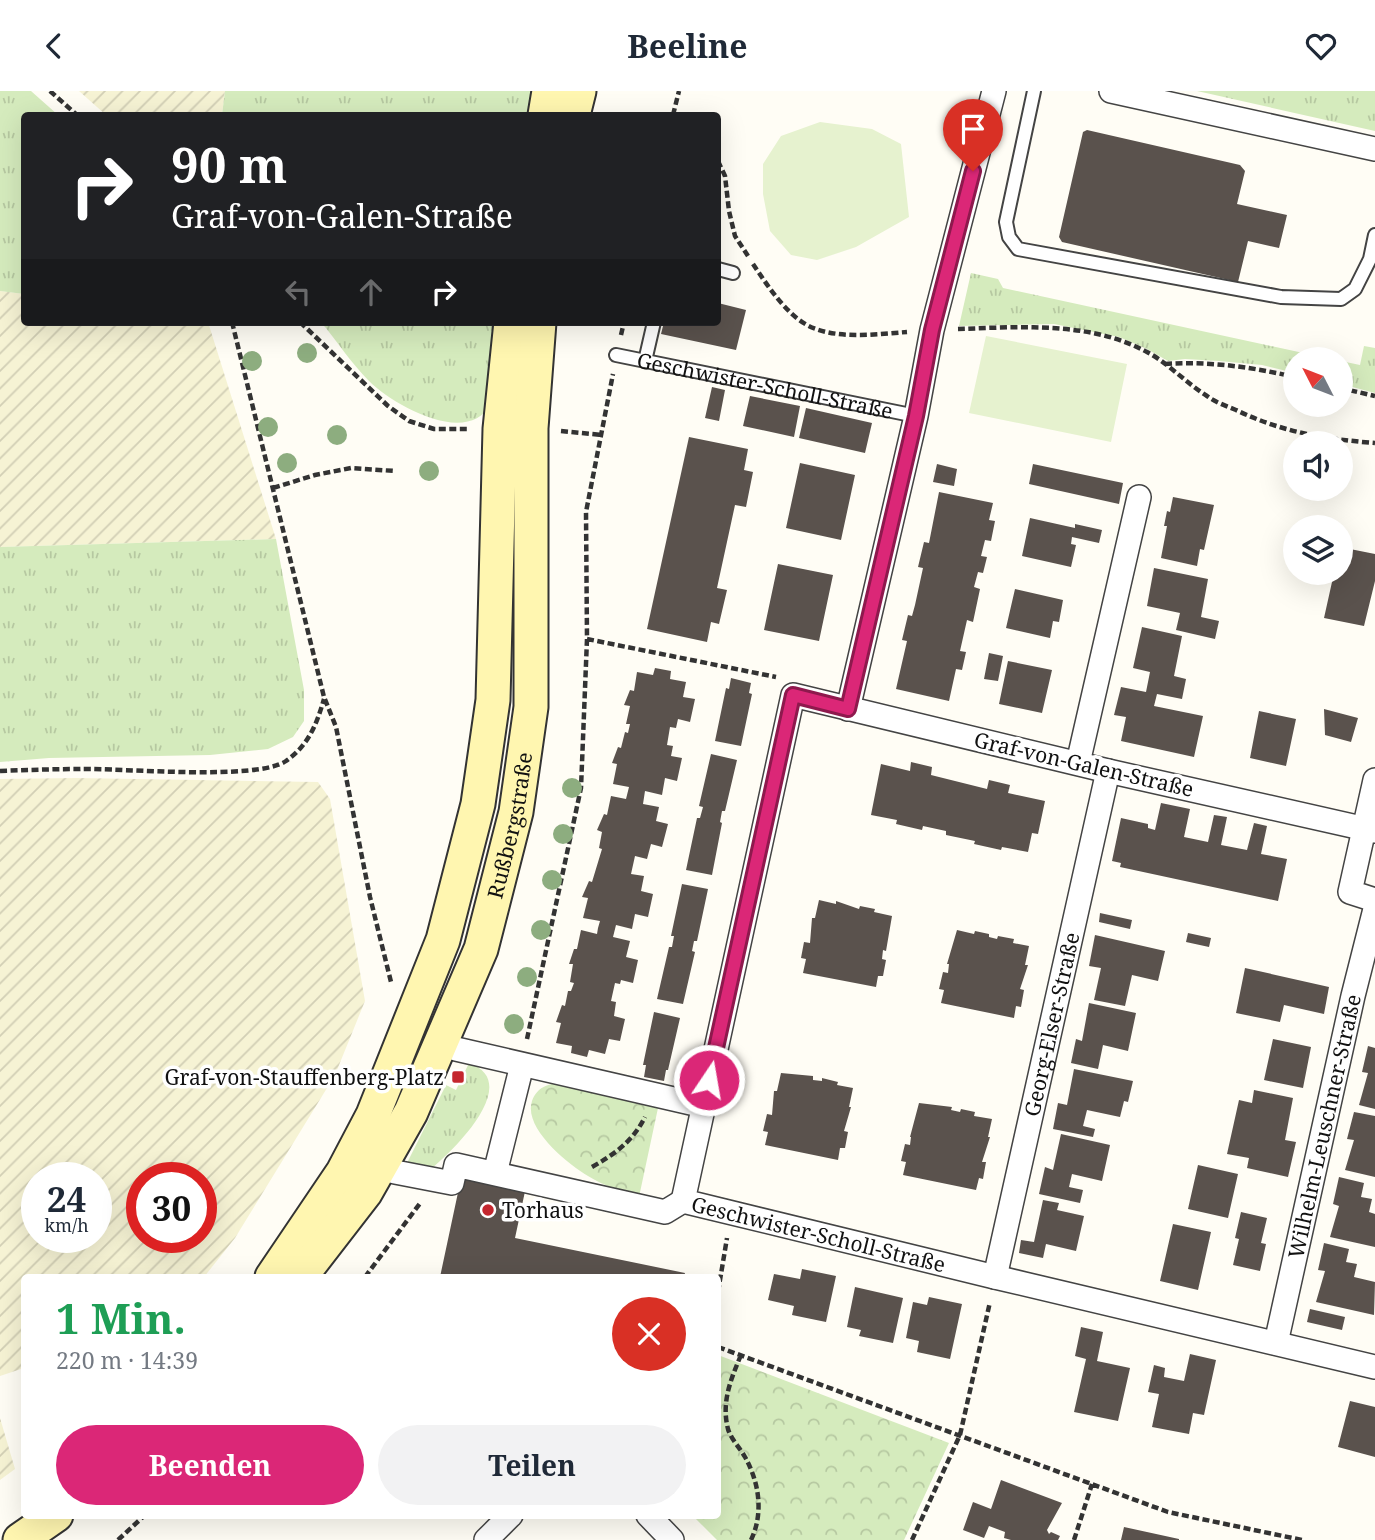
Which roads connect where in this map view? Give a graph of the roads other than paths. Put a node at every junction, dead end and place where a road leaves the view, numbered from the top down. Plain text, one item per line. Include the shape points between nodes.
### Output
1 (549, 91) edge
2 (579, 91) edge
3 (994, 91) edge
4 (1034, 91) edge
5 (1111, 91) edge
6 (546, 112) edge
7 (574, 112) edge
8 (1375, 149) edge
9 (1375, 235) edge
10 (721, 270) edge
11 (733, 273) dead end
12 (511, 326) edge
13 (538, 326) edge
14 (653, 326) edge
15 (616, 355) dead end
16 (645, 361) junction
17 (916, 416) junction
18 (516, 428) junction
19 (1139, 496) dead end
20 (793, 695) joint
21 (848, 709) junction
22 (1078, 763) junction
23 (1108, 771) junction
24 (1375, 780) edge
25 (1369, 829) edge
26 (1375, 900) edge
27 (1375, 909) edge
28 (456, 1049) dead end
29 (522, 1065) junction
30 (704, 1106) junction
31 (395, 1172) dead end
32 (495, 1173) junction
33 (684, 1201) junction
34 (274, 1274) edge
35 (302, 1274) edge
36 (995, 1277) junction
37 (1276, 1343) junction
38 (1375, 1367) edge
39 (50, 1519) edge
40 (62, 1519) edge
41 (507, 1519) edge
42 (652, 1519) edge
43 (20, 1540) edge
44 (42, 1540) edge
45 (486, 1540) edge
46 (672, 1540) edge

1 - 6 street
2 - 7 street
3 - 17 street, Geschwister-Scholl-Straße via 932,330
4 - 9 lane via 1006,222 1018,249 1281,297 1342,299 1355,289 1370,259
5 - 8 street
10 - 11 lane
12 - 18 street, Rußbergstraße
13 - 18 street, Rußbergstraße
14 - 16 lane
15 - 16 lane, Geschwister-Scholl-Straße
16 - 17 lane, Geschwister-Scholl-Straße
17 - 21 street, Geschwister-Scholl-Straße
18 - 34 street, Rußbergstraße via 478,804 443,940 373,1115 343,1172
18 - 35 street, Rußbergstraße via 531,706 516,812 481,949 411,1112 365,1193
19 - 22 street
20 - 21 street, Graf-von-Galen-Straße
20 - 30 street, Geschwister-Scholl-Straße
21 - 22 street, Graf-von-Galen-Straße
22 - 23 street, Graf-von-Galen-Straße
23 - 25 street, Graf-von-Galen-Straße
23 - 36 street, Georg-Elser-Straße
24 - 25 street
25 - 26 street via 1350,892
27 - 37 street, Wilhelm-Leuschner-Straße
28 - 29 street
29 - 30 street
29 - 32 street
30 - 33 street, Geschwister-Scholl-Straße
31 - 32 street via 452,1183 456,1165
32 - 33 street via 665,1212
33 - 36 street, Geschwister-Scholl-Straße
36 - 37 street, Geschwister-Scholl-Straße
37 - 38 street, Geschwister-Scholl-Straße
39 - 43 street
40 - 44 street
41 - 45 street
42 - 46 street

